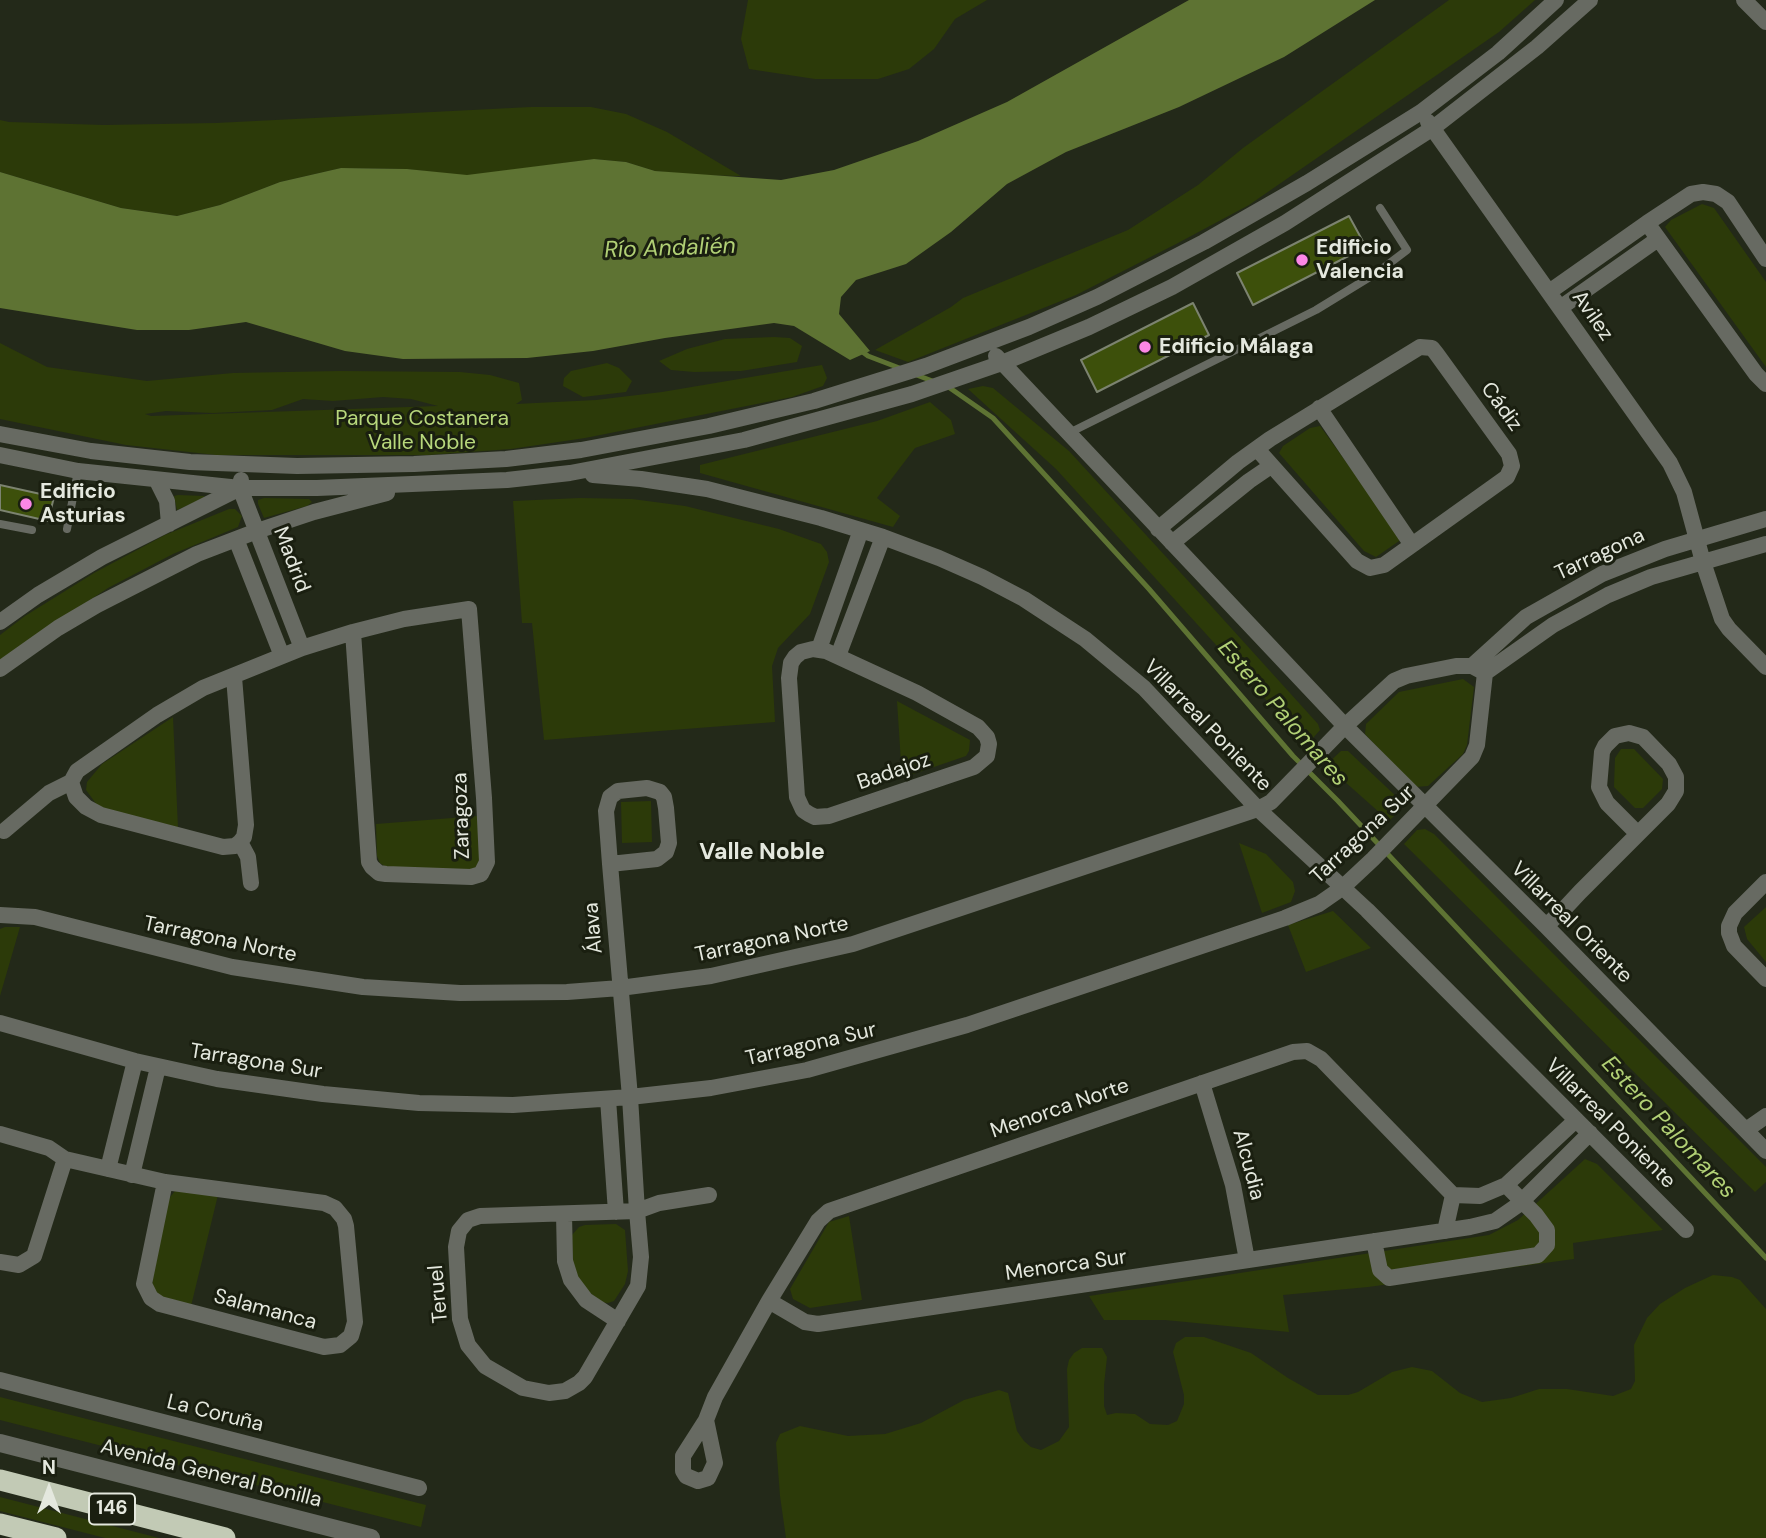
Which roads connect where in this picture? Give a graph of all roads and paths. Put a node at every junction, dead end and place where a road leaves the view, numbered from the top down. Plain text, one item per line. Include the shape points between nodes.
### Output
1 (1556, 0) edge
2 (1590, 0) edge
3 (1744, 0) edge
4 (1766, 22) edge
5 (1421, 112) junction
6 (1433, 128) junction
7 (1380, 208) dead end
8 (1647, 223) junction
9 (1658, 239) junction
10 (1766, 259) edge
11 (1549, 292) junction
12 (1560, 308) junction
13 (985, 345) junction
14 (1002, 363) junction
15 (1766, 384) edge
16 (1318, 408) junction
17 (1069, 433) junction
18 (0, 434) edge
19 (1256, 449) junction
20 (0, 455) edge
21 (242, 465) junction
22 (1271, 466) junction
23 (78, 471) junction
24 (570, 473) junction
25 (157, 481) junction
26 (424, 484) junction
27 (240, 488) junction
28 (1766, 519) edge
29 (169, 523) junction
30 (0, 524) edge
31 (1158, 528) junction
32 (67, 529) dead end
33 (32, 530) dead end
34 (861, 530) junction
35 (257, 531) junction
36 (883, 537) junction
37 (1697, 538) junction
38 (236, 539) junction
39 (1172, 543) junction
40 (1766, 544) edge
41 (1412, 545) junction
42 (1703, 562) junction
43 (0, 622) edge
44 (353, 632) junction
45 (302, 648) junction
46 (819, 649) junction
47 (282, 656) junction
48 (838, 656) junction
49 (1766, 667) edge
50 (0, 669) edge
51 (1479, 670) junction
52 (234, 677) junction
53 (1345, 726) junction
54 (71, 782) junction
55 (1424, 807) junction
56 (1258, 809) junction
57 (4, 831) dead end
58 (1638, 834) junction
59 (240, 842) junction
60 (610, 864) junction
61 (1766, 882) edge
62 (251, 883) dead end
63 (1342, 888) junction
64 (0, 915) edge
65 (1546, 926) junction
66 (1766, 979) edge
67 (620, 988) junction
68 (0, 1023) edge
69 (135, 1061) junction
70 (158, 1067) junction
71 (1202, 1083) junction
72 (629, 1097) junction
73 (608, 1099) junction
74 (1766, 1116) edge
75 (1576, 1120) junction
76 (1746, 1130) junction
77 (1590, 1133) junction
78 (0, 1134) edge
79 (1766, 1151) edge
80 (65, 1159) junction
81 (108, 1169) junction
82 (132, 1175) junction
83 (165, 1182) junction
84 (1506, 1185) junction
85 (709, 1195) dead end
86 (1453, 1195) junction
87 (1523, 1201) junction
88 (637, 1211) junction
89 (616, 1212) junction
90 (564, 1214) junction
91 (1686, 1230) dead end
92 (1445, 1231) junction
93 (1374, 1241) junction
94 (1247, 1260) junction
95 (0, 1262) edge
96 (769, 1301) junction
97 (618, 1321) junction
98 (0, 1380) edge
99 (706, 1420) dead end
100 (0, 1443) edge
101 (0, 1480) edge
102 (419, 1488) dead end
103 (0, 1524) edge
104 (56, 1538) edge
105 (225, 1538) edge
106 (371, 1538) edge

1 - 5 street
2 - 6 street
3 - 4 street
5 - 6 street, Avilez
5 - 13 street via 1204,242 1097,297
6 - 11 street, Avilez
6 - 14 street via 1212,265 1130,308
7 - 17 lane via 1407,250 1378,272 1316,310
8 - 9 street
8 - 10 street via 1691,194 1716,194 1728,202
8 - 11 street
9 - 12 street
9 - 15 street
11 - 12 street, Avilez
12 - 37 street, Avilez via 1670,463
13 - 14 street, Villarreal Oriente
13 - 21 street via 882,381 736,420 581,450 414,464
14 - 17 street, Villarreal Oriente
14 - 24 street via 912,394 744,440
16 - 19 street, Cádiz
16 - 41 street
16 - 41 street, Cádiz via 1426,346 1436,353 1509,454 1513,466 1507,477
17 - 31 street, Villarreal Oriente
18 - 21 street via 91,451
19 - 22 street, Cádiz
19 - 31 street, Cádiz
20 - 23 street
21 - 27 street, Madrid
22 - 39 street
22 - 41 street, Cádiz via 1361,564 1377,568
23 - 25 street
23 - 32 lane
24 - 26 street
24 - 34 street, Villarreal Poniente via 707,489
25 - 27 street
25 - 29 street via 167,500
26 - 27 street
26 - 35 street
27 - 29 street
27 - 35 street, Madrid
28 - 37 street, Tarragona
29 - 43 street via 70,575
30 - 33 lane
31 - 39 street, Villarreal Oriente
34 - 36 street, Villarreal Poniente
34 - 46 street
35 - 38 street
35 - 45 street, Madrid
36 - 48 street
36 - 56 street, Villarreal Poniente via 982,577 1085,639 1144,688
37 - 42 street, Avilez
37 - 51 street, Tarragona via 1633,561 1560,596 1506,634
38 - 47 street, Madrid
38 - 50 street via 97,605
39 - 53 street, Villarreal Oriente
40 - 42 street, Tarragona
42 - 49 street, Avilez via 1729,629
42 - 51 street, Tarragona via 1651,577 1577,610
44 - 44 street, Zaragoza via 469,609 486,845 486,867 481,874 386,874 369,862
44 - 45 street, Zaragoza
45 - 47 street
46 - 48 street, Badajoz
46 - 48 street, Badajoz via 801,652 789,671 797,797 803,810 815,817 829,816 984,761 989,744 978,727
47 - 52 street
51 - 53 street, Tarragona Norte via 1456,666 1394,681
51 - 55 street, Tarragona Sur via 1475,752
52 - 54 street via 203,688 157,715 78,771
52 - 59 street via 246,825
53 - 55 street, Villarreal Oriente
53 - 56 street, Tarragona Norte via 1271,802
54 - 57 street via 49,793
54 - 59 street via 79,801 101,815 223,846
55 - 63 street, Tarragona Sur
55 - 65 street, Villarreal Oriente
56 - 63 street, Villarreal Poniente
56 - 67 street, Tarragona Norte via 853,944 711,976
58 - 58 street via 1673,798 1677,784 1674,769 1643,737 1629,733 1605,746 1599,786 1607,803
58 - 65 street
59 - 62 street via 248,857
60 - 60 street, Álava via 657,859 666,852 666,808 660,792 623,789 610,797 606,811
60 - 67 street, Álava
61 - 66 street via 1735,913 1729,933 1734,946
63 - 72 street, Tarragona Sur via 1285,918 911,1042 759,1080
63 - 75 street, Villarreal Poniente
64 - 67 street, Tarragona Norte via 35,917 185,957 319,982 460,993
65 - 76 street, Villarreal Oriente
67 - 72 street, Álava
68 - 69 street, Tarragona Sur
69 - 70 street, Tarragona Sur
69 - 81 street
70 - 73 street, Tarragona Sur via 276,1088 403,1102 513,1104
70 - 82 street
71 - 86 street, Menorca Norte via 1293,1052 1312,1053
71 - 94 street, Alcudia via 1233,1185
71 - 96 street, Menorca Norte via 829,1211 818,1221
72 - 73 street, Tarragona Sur
72 - 88 street, Teruel
73 - 89 street
74 - 76 street
75 - 77 street, Villarreal Poniente
75 - 84 street
76 - 79 street, Villarreal Oriente
77 - 87 street, Menorca Sur
77 - 91 street, Villarreal Poniente
78 - 80 street, Salamanca via 49,1148
80 - 81 street, Salamanca
80 - 95 street via 34,1256 19,1265
81 - 82 street, Salamanca
82 - 83 street, Salamanca
83 - 83 street, Salamanca via 144,1284 151,1298 324,1347 341,1345 351,1336 355,1322 346,1226 335,1208
84 - 86 street via 1480,1196
84 - 87 street
85 - 88 street, Teruel
86 - 92 street
87 - 92 street, Menorca Sur via 1495,1221
87 - 93 street via 1543,1223 1548,1237 1543,1251 1530,1258 1389,1278 1380,1270
88 - 89 street, Teruel
88 - 97 street, Teruel via 641,1275
89 - 90 street, Teruel
90 - 97 street via 565,1261 571,1280 586,1300
90 - 97 street, Teruel via 480,1216 463,1224 456,1247 460,1319 467,1345 485,1366 513,1382 532,1391 556,1393 573,1388 585,1377
92 - 93 street, Menorca Sur
93 - 94 street, Menorca Sur
94 - 96 street, Menorca Sur via 818,1324 800,1320
96 - 99 street, Menorca Norte
98 - 102 street, La Coruña
100 - 106 street, Avenida General Bonilla
101 - 105 highway, 146
103 - 104 highway

